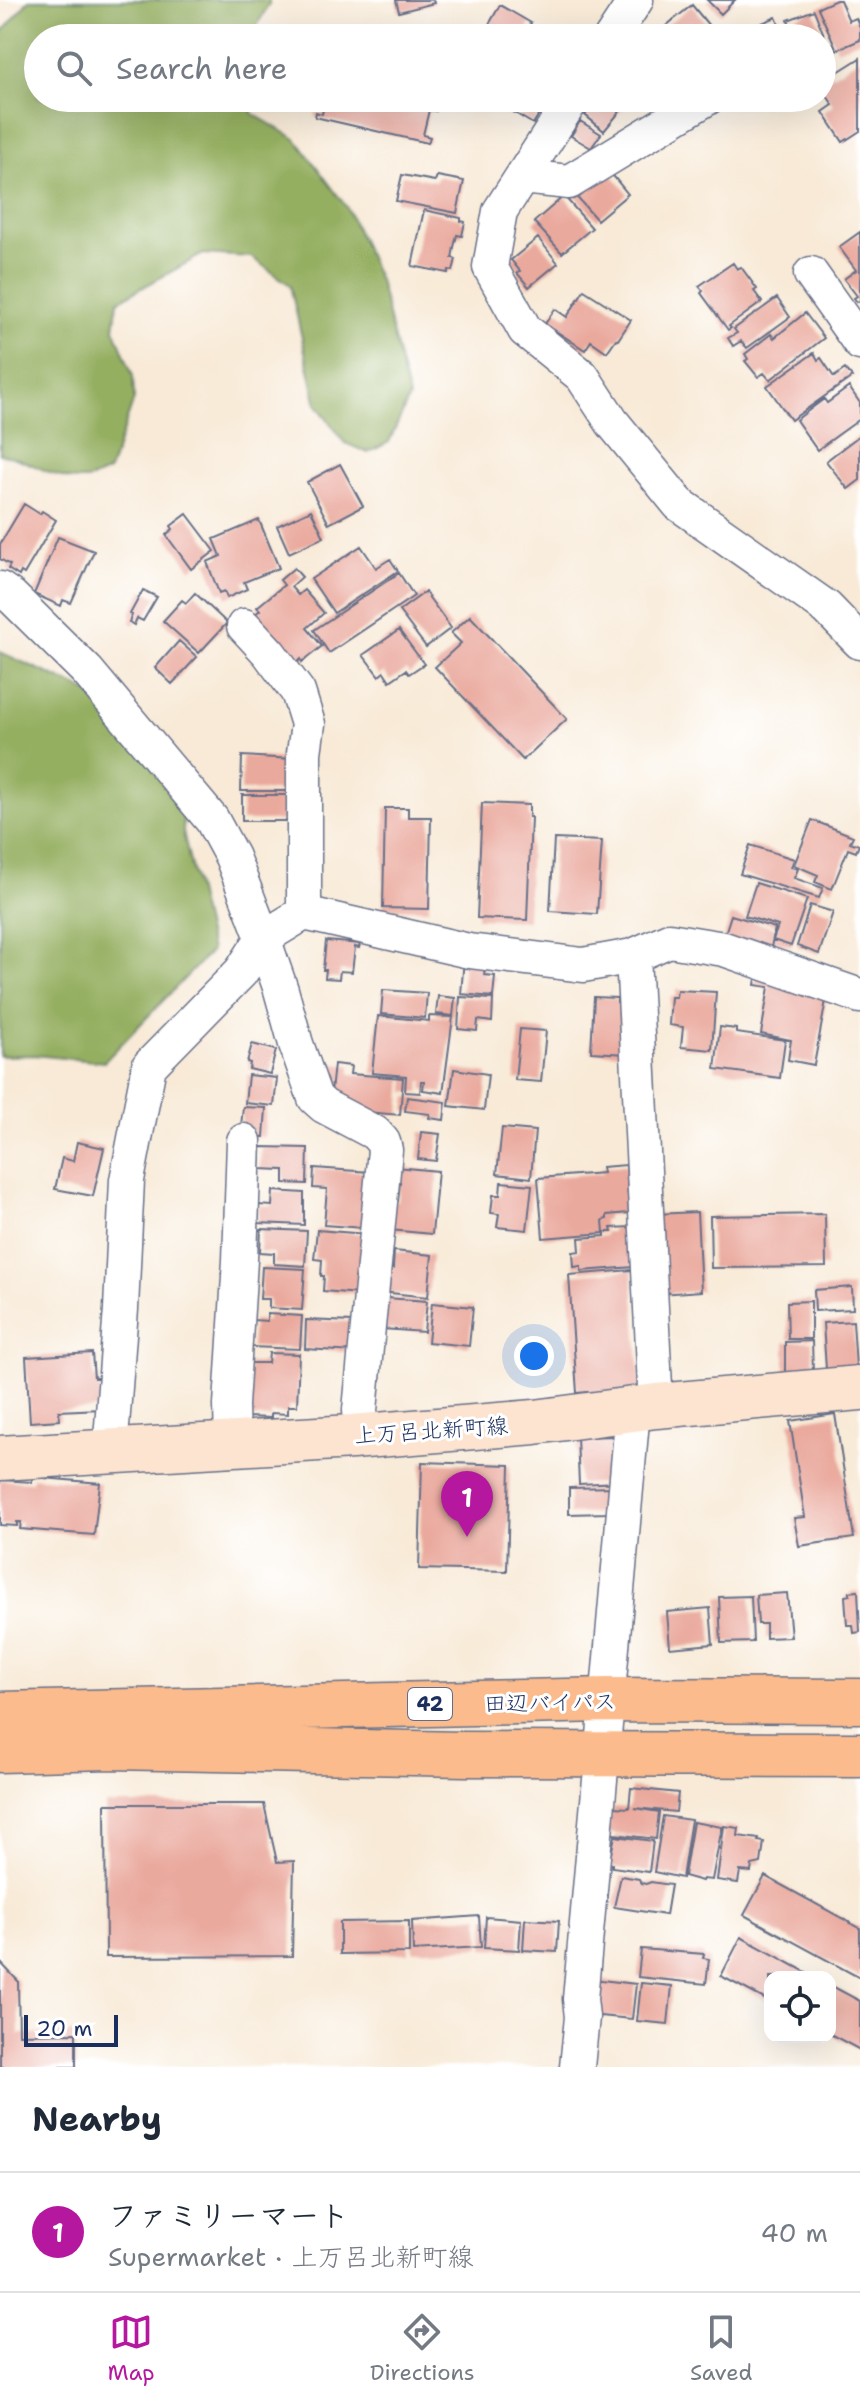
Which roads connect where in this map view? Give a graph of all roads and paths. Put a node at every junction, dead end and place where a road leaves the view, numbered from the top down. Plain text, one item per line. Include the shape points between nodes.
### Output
1 (636, 0) edge
2 (620, 24) edge
3 (564, 112) edge
4 (684, 112) edge
5 (522, 177) junction
6 (811, 274) dead end
7 (860, 343) edge
8 (0, 589) edge
9 (244, 626) dead end
10 (860, 642) edge
11 (304, 913) junction
12 (263, 938) junction
13 (633, 956) junction
14 (860, 996) edge
15 (244, 1141) dead end
16 (860, 1388) edge
17 (644, 1407) junction
18 (362, 1436) junction
19 (232, 1444) junction
20 (110, 1452) junction
21 (0, 1458) edge
22 (608, 1700) junction
23 (860, 1701) edge
24 (0, 1714) edge
25 (0, 1750) edge
26 (603, 1754) junction
27 (860, 1755) edge
28 (577, 2067) edge

1 - 2 street
3 - 5 street
4 - 5 street via 569,182
5 - 10 street via 500,211 490,267 525,330 582,376 679,504 827,608
6 - 7 street
8 - 12 street via 87,671 212,820
9 - 11 street via 298,692 308,724
11 - 12 street
11 - 13 street via 469,951 583,965
12 - 18 street via 315,1098 375,1133 385,1150 360,1410
12 - 20 street via 241,972 149,1066 127,1180
13 - 14 street via 669,940 724,949
13 - 17 street
15 - 19 street
16 - 17 main road, 上万呂北新町線
17 - 18 main road, 上万呂北新町線
17 - 22 street
18 - 19 main road, 上万呂北新町線
19 - 20 main road, 上万呂北新町線
20 - 21 main road, 上万呂北新町線
22 - 23 highway, 田辺バイパス / 42
22 - 24 highway, 田辺バイパス / 42
22 - 26 street
25 - 26 highway, 42
26 - 27 highway, 42
26 - 28 street

